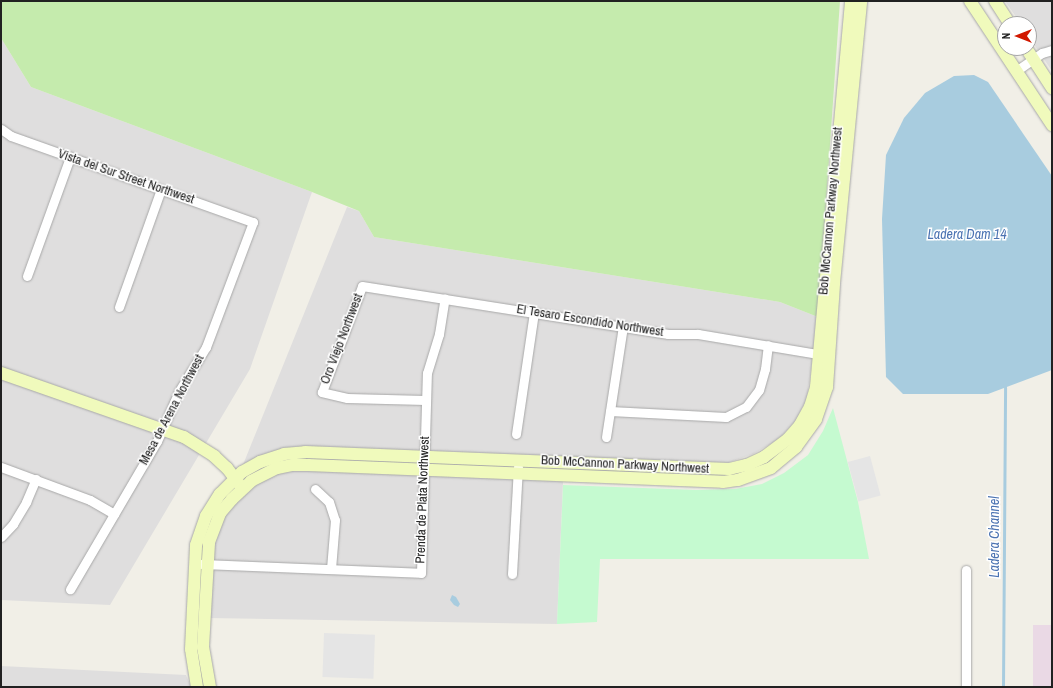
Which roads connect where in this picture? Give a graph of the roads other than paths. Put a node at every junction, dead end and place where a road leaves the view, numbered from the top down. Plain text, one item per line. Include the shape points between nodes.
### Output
1 (851, 1) edge
2 (861, 1) edge
3 (970, 1) edge
4 (995, 1) edge
5 (1005, 16) edge
6 (1052, 50) edge
7 (1031, 56) edge
8 (1033, 59) junction
9 (1016, 71) junction
10 (1052, 88) edge
11 (1052, 125) edge
12 (1, 129) edge
13 (70, 157) junction
14 (161, 189) junction
15 (253, 222) joint
16 (27, 276) dead end
17 (362, 286) joint
18 (445, 298) junction
19 (119, 307) dead end
20 (534, 312) junction
21 (623, 326) junction
22 (768, 345) junction
23 (818, 354) junction
24 (1, 373) edge
25 (425, 400) junction
26 (610, 411) junction
27 (163, 429) junction
28 (516, 434) dead end
29 (606, 437) dead end
30 (424, 456) junction
31 (519, 460) junction
32 (1, 467) edge
33 (424, 469) junction
34 (518, 474) junction
35 (234, 478) junction
36 (36, 479) junction
37 (242, 488) junction
38 (315, 489) dead end
39 (114, 514) junction
40 (1, 537) edge
41 (194, 563) junction
42 (207, 564) junction
43 (331, 569) junction
44 (966, 570) dead end
45 (512, 574) dead end
46 (70, 589) dead end
47 (197, 687) edge
48 (210, 687) edge
49 (966, 687) edge

1 - 23 street, Bob McCannon Parkway Northwest
2 - 34 street, Bob McCannon Parkway Northwest via 834,283 827,386 816,419 807,434 771,468 738,480 709,482
3 - 9 street
4 - 5 street
6 - 8 street
7 - 8 street
8 - 9 street
8 - 10 street
9 - 11 street
12 - 13 street, Vista del Sur Street Northwest via 11,136
13 - 14 street, Vista del Sur Street Northwest
13 - 16 street
14 - 15 street, Vista del Sur Street Northwest
14 - 19 street
15 - 27 street, Mesa de Arena Northwest via 206,347 179,391
17 - 18 street, El Tesaro Escondido Northwest
17 - 25 street, Oro Viejo Northwest via 322,392 347,398
18 - 20 street, El Tesaro Escondido Northwest
18 - 25 street, Prenda de Plata Northwest via 439,334 428,373
20 - 21 street, El Tesaro Escondido Northwest
20 - 28 street
21 - 22 street, El Tesaro Escondido Northwest via 668,334 698,334
21 - 26 street
22 - 23 street, El Tesaro Escondido Northwest
22 - 26 street via 759,390 746,407 726,417
23 - 31 street, Bob McCannon Parkway Northwest via 816,387 810,407 800,425 777,449 747,465 713,469
24 - 27 street
25 - 30 street, Prenda de Plata Northwest
26 - 29 street
27 - 35 street via 184,437 205,450 221,462
27 - 39 street, Mesa de Arena Northwest
30 - 31 street, Bob McCannon Parkway Northwest
30 - 33 street, Prenda de Plata Northwest
30 - 35 street, Bob McCannon Parkway Northwest via 284,454 260,462
31 - 34 street
32 - 36 street
33 - 34 street, Bob McCannon Parkway Northwest
33 - 37 street, Bob McCannon Parkway Northwest via 293,465 277,468
33 - 43 street, Prenda de Plata Northwest via 420,573
34 - 45 street
35 - 37 street
35 - 41 street, Bob McCannon Parkway Northwest via 206,516 196,545
36 - 39 street via 90,500
36 - 40 street via 13,524
37 - 42 street, Bob McCannon Parkway Northwest via 220,514 209,542
38 - 43 street via 329,502 335,520
39 - 46 street, Mesa de Arena Northwest
41 - 42 street, Prenda de Plata Northwest
41 - 47 street, Bob McCannon Parkway Northwest via 190,649
42 - 43 street, Prenda de Plata Northwest
42 - 48 street, Bob McCannon Parkway Northwest via 202,647
44 - 49 street

